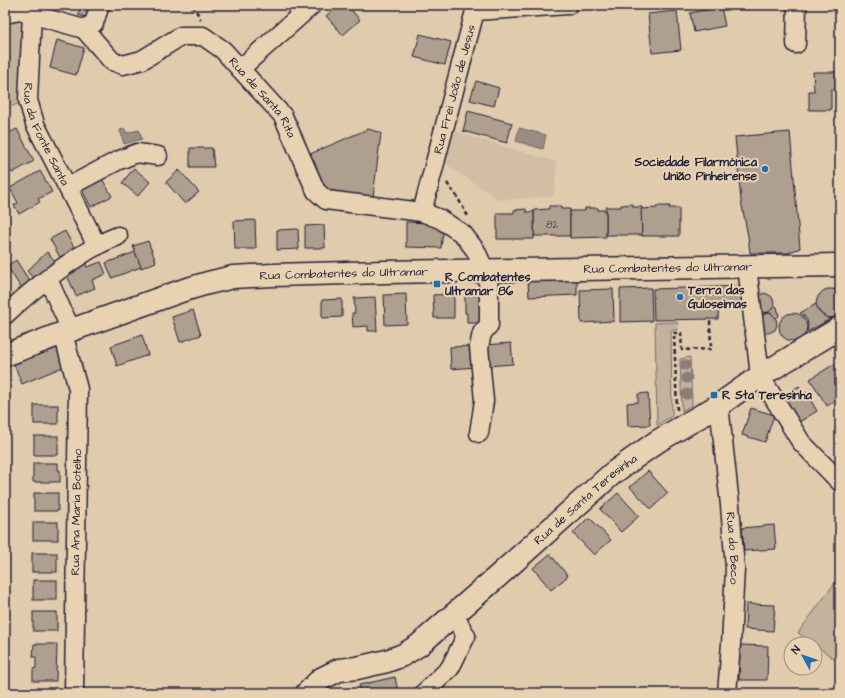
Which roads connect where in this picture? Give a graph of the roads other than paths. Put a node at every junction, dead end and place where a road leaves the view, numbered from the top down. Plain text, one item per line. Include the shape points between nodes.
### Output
1 (100, 5) edge
2 (312, 5) edge
3 (568, 5) edge
4 (797, 5) edge
5 (472, 8) edge
6 (5, 14) edge
7 (32, 14) junction
8 (84, 29) junction
9 (796, 44) dead end
10 (240, 69) junction
11 (158, 156) dead end
12 (68, 187) junction
13 (422, 212) junction
14 (118, 236) dead end
15 (97, 246) junction
16 (840, 265) edge
17 (747, 266) junction
18 (485, 271) junction
19 (48, 279) junction
20 (5, 315) edge
21 (840, 328) edge
22 (67, 332) junction
23 (6, 353) edge
24 (760, 376) junction
25 (719, 405) junction
26 (478, 433) dead end
27 (840, 482) edge
28 (454, 615) junction
29 (74, 693) edge
30 (307, 693) edge
31 (424, 693) edge
32 (727, 693) edge

1 - 8 street via 94,23
2 - 10 street
3 - 5 street, Rua Frei João de Jesus
4 - 9 street
5 - 13 street, Rua Frei João de Jesus
6 - 7 street via 20,11
7 - 8 street
7 - 12 street, Rua da Fonte Santa via 28,100 35,124
8 - 10 street, Rua de Santa Rita via 112,61 123,65 142,60 181,36 203,36 223,50
10 - 13 street, Rua de Santa Rita via 283,116 316,191 326,200
11 - 12 street via 137,153
12 - 15 street, Rua da Fonte Santa
13 - 18 street, Rua de Santa Rita via 440,219 463,234 476,251
14 - 15 street
15 - 19 street
16 - 17 main road, Rua Combatentes do Ultramar
17 - 18 main road, Rua Combatentes do Ultramar
17 - 24 street
18 - 22 main road, Rua Combatentes do Ultramar via 233,277 184,290
18 - 26 street, Rua de Santa Rita via 489,287 489,325 482,334 479,346 484,401
19 - 20 street
19 - 22 street, Rua Ana Maria Botelho
21 - 24 main road, Rua de Santa Teresinha
22 - 23 main road, Rua Combatentes do Ultramar
22 - 29 street, Rua Ana Maria Botelho via 78,389
24 - 25 main road, Rua de Santa Teresinha
24 - 27 street via 801,442
25 - 28 main road, Rua de Santa Teresinha via 658,441 613,472
25 - 32 street, Rua do Beco via 735,569
28 - 30 main road, Rua de Santa Teresinha via 419,645 403,655 379,663 339,670 321,679
28 - 31 street via 466,636 450,668

